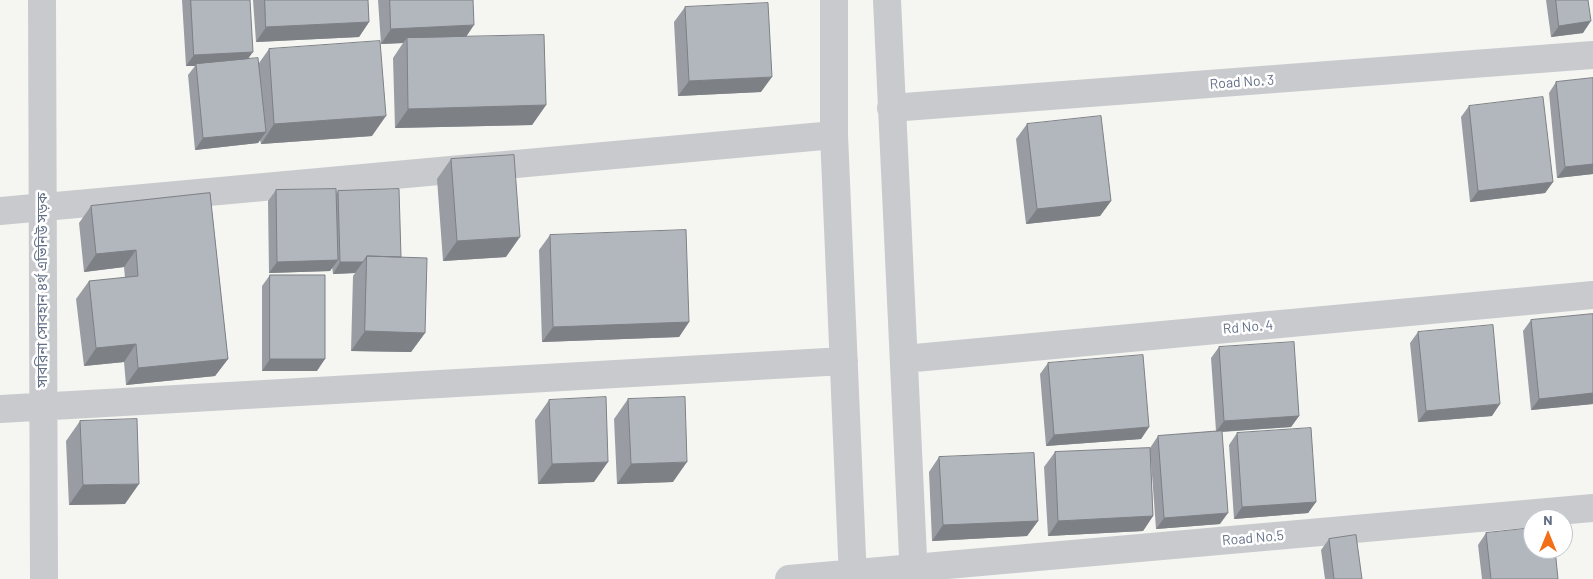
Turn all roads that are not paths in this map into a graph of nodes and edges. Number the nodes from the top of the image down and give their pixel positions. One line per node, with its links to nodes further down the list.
1 (42, 0): 7 (street, সাবরিনা সোবহান ৪র্থ এভিনিউ সড়ক)
2 (834, 0): 6 (street)
3 (888, 0): 5 (street)
4 (1593, 55): 5 (street, Road No. 3)
5 (891, 108): 10 (street)
6 (834, 135): 7 (street); 11 (street)
7 (42, 207): 8 (street); 12 (street, সাবরিনা সোবহান ৪র্থ এভিনিউ সড়ক)
8 (0, 211)
9 (1593, 294): 10 (street, Rd No. 4)
10 (904, 359): 15 (street)
11 (844, 361): 12 (street); 16 (street)
12 (43, 407): 13 (street); 17 (street, সাবরিনা সোবহান ৪র্থ এভিনিউ সড়ক)
13 (0, 409)
14 (1593, 508): 15 (street, Road No.5)
15 (913, 573): 16 (street, Road No.5)
16 (853, 576): 18 (street, Road No.5)
17 (44, 579)
18 (789, 579)

